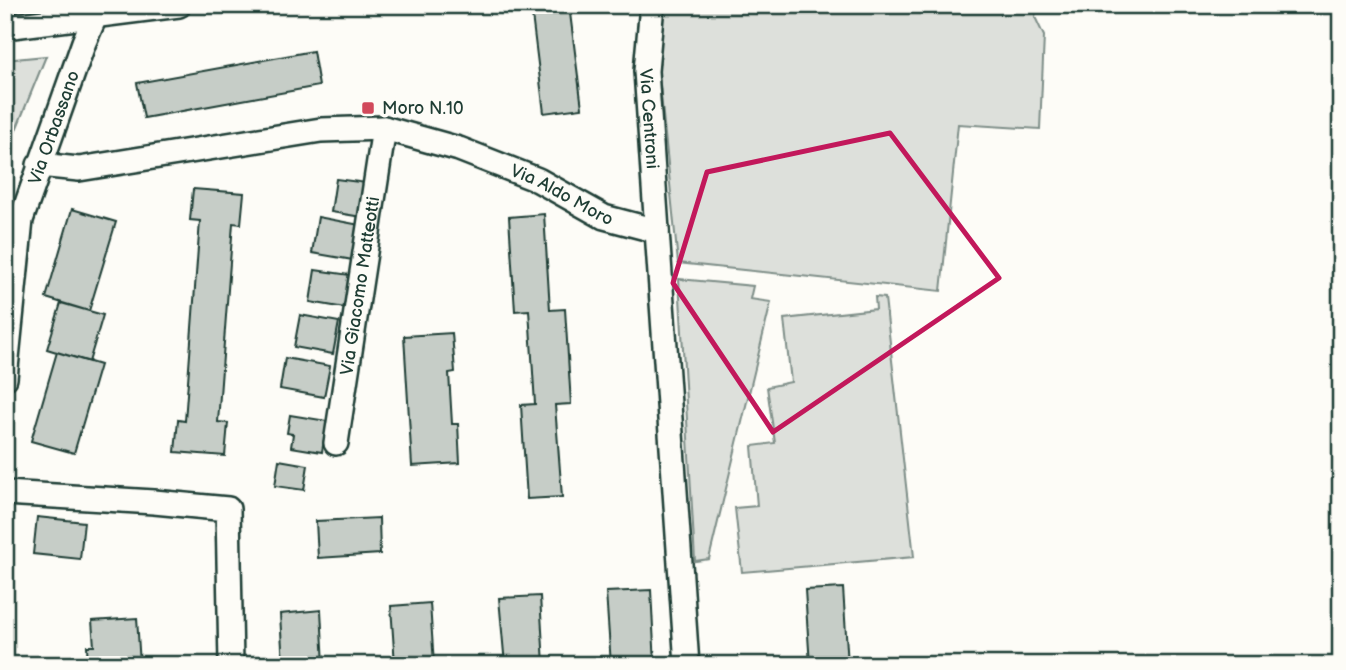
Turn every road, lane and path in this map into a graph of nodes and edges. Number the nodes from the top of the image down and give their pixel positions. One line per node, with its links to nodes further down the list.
1 (179, 5): 3 (street)
2 (652, 5): 7 (street, Via Centroni)
3 (98, 11): 4 (street); 6 (street, Via Orbassano)
4 (5, 27)
5 (384, 128): 6 (street, Via Aldo Moro); 7 (street, Via Aldo Moro); 9 (street, Via Giacomo Matteotti)
6 (39, 165): 8 (street, Via Orbassano)
7 (657, 231): 12 (street)
8 (5, 378)
9 (336, 443)
10 (5, 493): 11 (street)
11 (231, 665)
12 (687, 665)

